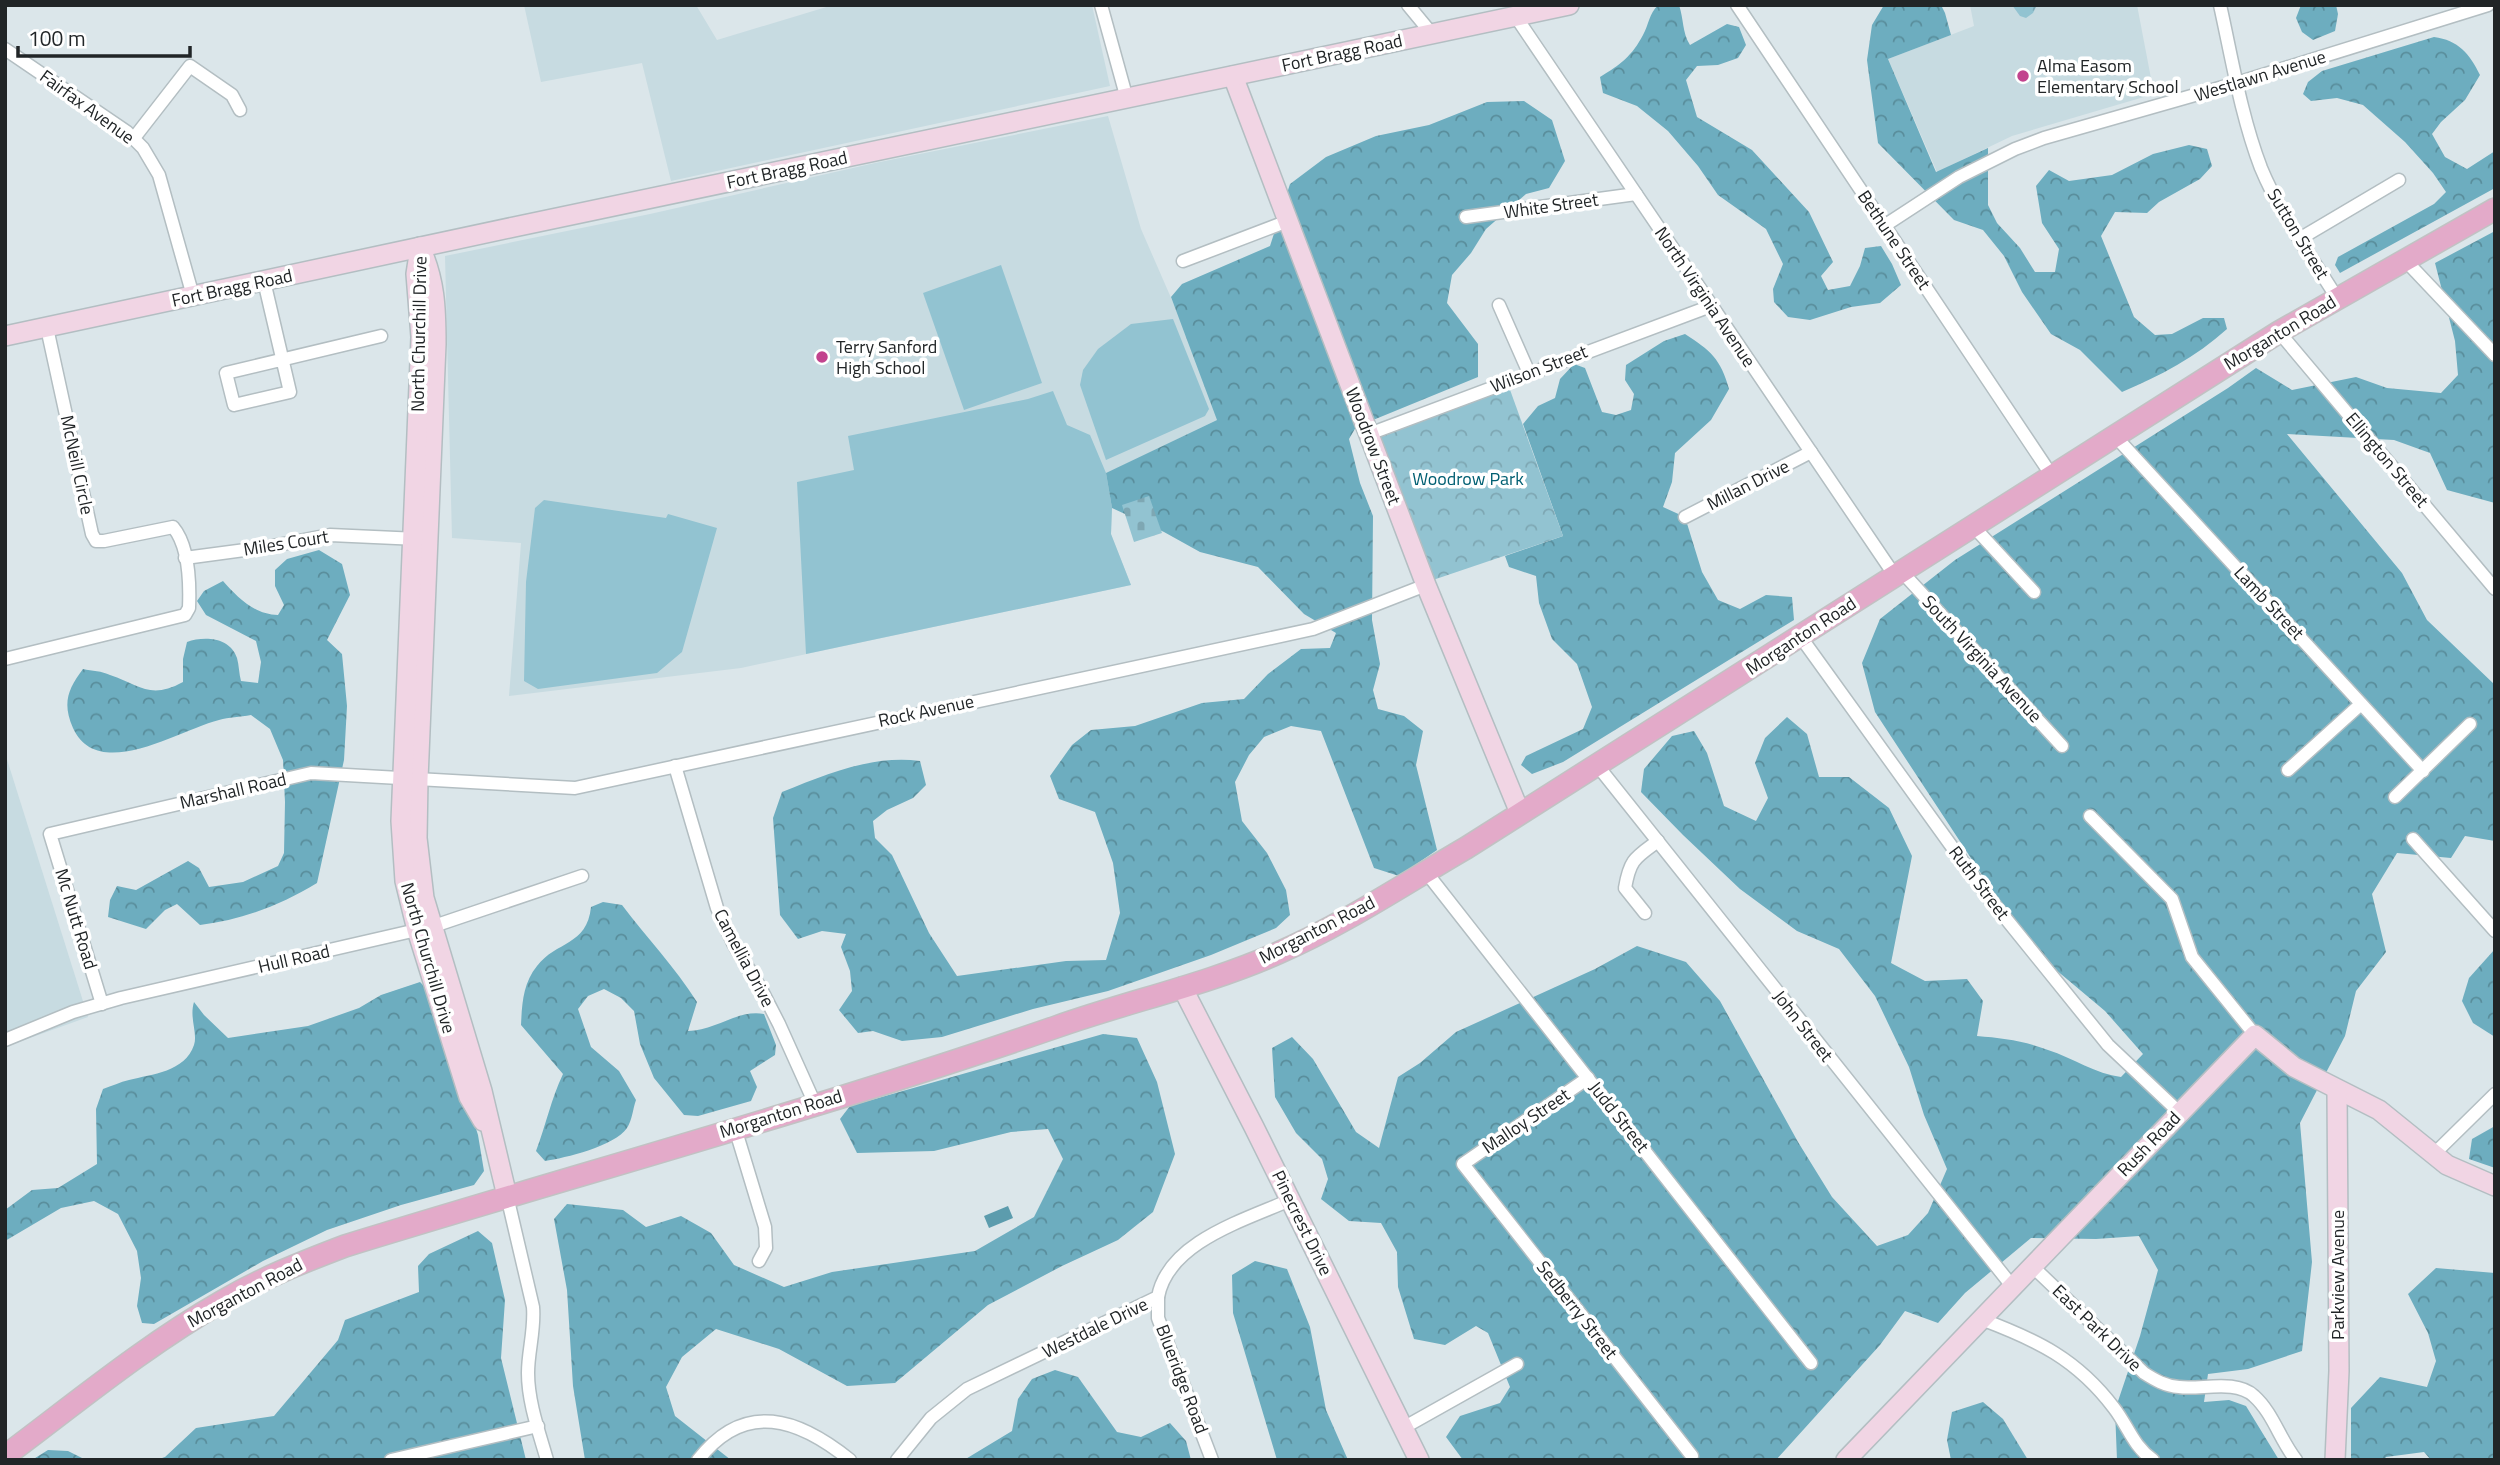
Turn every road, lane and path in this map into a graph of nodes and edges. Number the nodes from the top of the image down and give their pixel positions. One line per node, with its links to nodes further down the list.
1 (1101, 5): 12 (street)
2 (1408, 5): 8 (street)
3 (1569, 5): 7 (street, Fort Bragg Road)
4 (1737, 5): 20 (street, Bethune Street)
5 (2220, 5): 11 (street, Sutton Street)
6 (2488, 5): 11 (street, Westlawn Avenue)
7 (1516, 17): 8 (street, Fort Bragg Road); 16 (street, North Virginia Avenue)
8 (1432, 34): 10 (street, Fort Bragg Road)
9 (5, 49): 14 (street, Fairfax Avenue)
10 (1233, 76): 12 (street, Fort Bragg Road); 19 (street, Woodrow Street)
11 (2237, 83): 20 (street, Westlawn Avenue); 21 (street, Sutton Street)
12 (1127, 99): 22 (street, Fort Bragg Road)
13 (240, 110): 14 (street)
14 (134, 138): 26 (street, Fairfax Avenue)
15 (2399, 180): 21 (street)
16 (1636, 194): 18 (street, White Street); 29 (street, North Virginia Avenue)
17 (2495, 209): 23 (main road, Morganton Road)
18 (1466, 218)
19 (1288, 221): 24 (street); 37 (street, Woodrow Street)
20 (1885, 226): 40 (street, Bethune Street)
21 (2301, 238): 27 (street, Sutton Street)
22 (420, 247): 25 (street, Fort Bragg Road); 43 (street, North Churchill Drive)
23 (2405, 260): 27 (main road, Morganton Road); 34 (street)
24 (1183, 261)
25 (264, 281): 26 (street, Fort Bragg Road); 35 (street)
26 (193, 296): 30 (street, Fort Bragg Road)
27 (2337, 298): 31 (main road, Morganton Road)
28 (1499, 305): 36 (street)
29 (1711, 306): 36 (street, Wilson Street); 39 (street, North Virginia Avenue)
30 (47, 327): 32 (street, Fort Bragg Road); 44 (street, McNeill Circle)
31 (2279, 332): 38 (main road, Morganton Road); 47 (street, Ellington Street)
32 (5, 336)
33 (381, 336): 35 (street)
34 (2495, 355)
35 (282, 360): 35 (street)
36 (1529, 373): 37 (street, Wilson Street)
37 (1369, 434): 46 (street, Woodrow Street)
38 (2115, 436): 40 (main road, Morganton Road); 51 (street, Lamb Street)
39 (1811, 452): 41 (street, Millan Drive); 45 (street, North Virginia Avenue)
40 (2052, 475): 42 (main road, Morganton Road)
41 (1685, 517)
42 (1973, 526): 45 (main road, Morganton Road); 48 (street)
43 (421, 540): 44 (street, Miles Court); 58 (street, North Churchill Drive)
44 (185, 558): 50 (street, McNeill Circle)
45 (1899, 574): 49 (main road, Morganton Road); 53 (street, South Virginia Avenue)
46 (1426, 585): 55 (street, Rock Avenue); 60 (street, Woodrow Street)
47 (2495, 589)
48 (2034, 592)
49 (1800, 636): 54 (main road, Morganton Road); 78 (street, Ruth Street)
50 (5, 659)
51 (2361, 704): 56 (street); 57 (street, Lamb Street)
52 (2470, 724): 57 (street)
53 (2062, 746)
54 (1597, 765): 60 (main road, Morganton Road); 64 (street, John Street)
55 (675, 766): 58 (street, Rock Avenue); 77 (street, Camellia Drive)
56 (2288, 770)
57 (2423, 771): 59 (street)
58 (411, 779): 62 (street, Marshall Road); 68 (street, North Churchill Drive)
59 (2396, 797)
60 (1520, 813): 65 (main road, Morganton Road)
61 (2090, 816): 72 (street)
62 (50, 834): 71 (street, Mc Nutt Road)
63 (2413, 839): 69 (street)
64 (1658, 841): 67 (street); 87 (street, John Street)
65 (1426, 872): 70 (main road, Morganton Road); 74 (street, Judd Street)
66 (582, 876): 68 (street, Hull Road)
67 (1645, 913)
68 (425, 928): 71 (street, Hull Road); 83 (street, North Churchill Drive)
69 (2495, 931)
70 (1182, 987): 77 (main road, Morganton Road); 84 (street, Pinecrest Drive)
71 (102, 1004): 73 (street, Hull Road)
72 (2255, 1035): 75 (street); 78 (street, Rush Road)
73 (5, 1040)
74 (1588, 1078): 81 (street, Malloy Street); 90 (street, Judd Street)
75 (2337, 1090): 80 (street); 106 (street, Parkview Avenue)
76 (2495, 1094): 80 (street)
77 (815, 1104): 79 (main road, Morganton Road)
78 (2180, 1113): 86 (street, Rush Road)
79 (735, 1128): 83 (main road, Morganton Road); 85 (street)
80 (2434, 1154): 82 (street)
81 (1463, 1164): 95 (street, Sedberry Street)
82 (2495, 1186)
83 (507, 1196): 92 (street); 94 (main road, Morganton Road)
84 (1290, 1200): 88 (street, Westdale Drive); 93 (street, Pinecrest Drive)
85 (759, 1261)
86 (2031, 1265): 87 (street, Rush Road); 105 (street, East Park Drive)
87 (2012, 1286): 89 (street, Rush Road)
88 (1158, 1297): 100 (street, Westdale Drive); 101 (street, Blueridge Road)
89 (1981, 1319): 103 (street, Rush Road); 104 (street)
90 (1811, 1363)
91 (1517, 1364): 93 (street)
92 (538, 1426): 96 (street); 97 (street)
93 (1403, 1428): 102 (street, Pinecrest Drive)
94 (5, 1456)
95 (1692, 1456)
96 (391, 1460)
97 (547, 1460)
98 (698, 1460): 99 (street)
99 (850, 1460)
100 (897, 1460)
101 (1212, 1460)
102 (1419, 1460)
103 (1846, 1460)
104 (2153, 1460)
105 (2297, 1460)
106 (2335, 1460)

